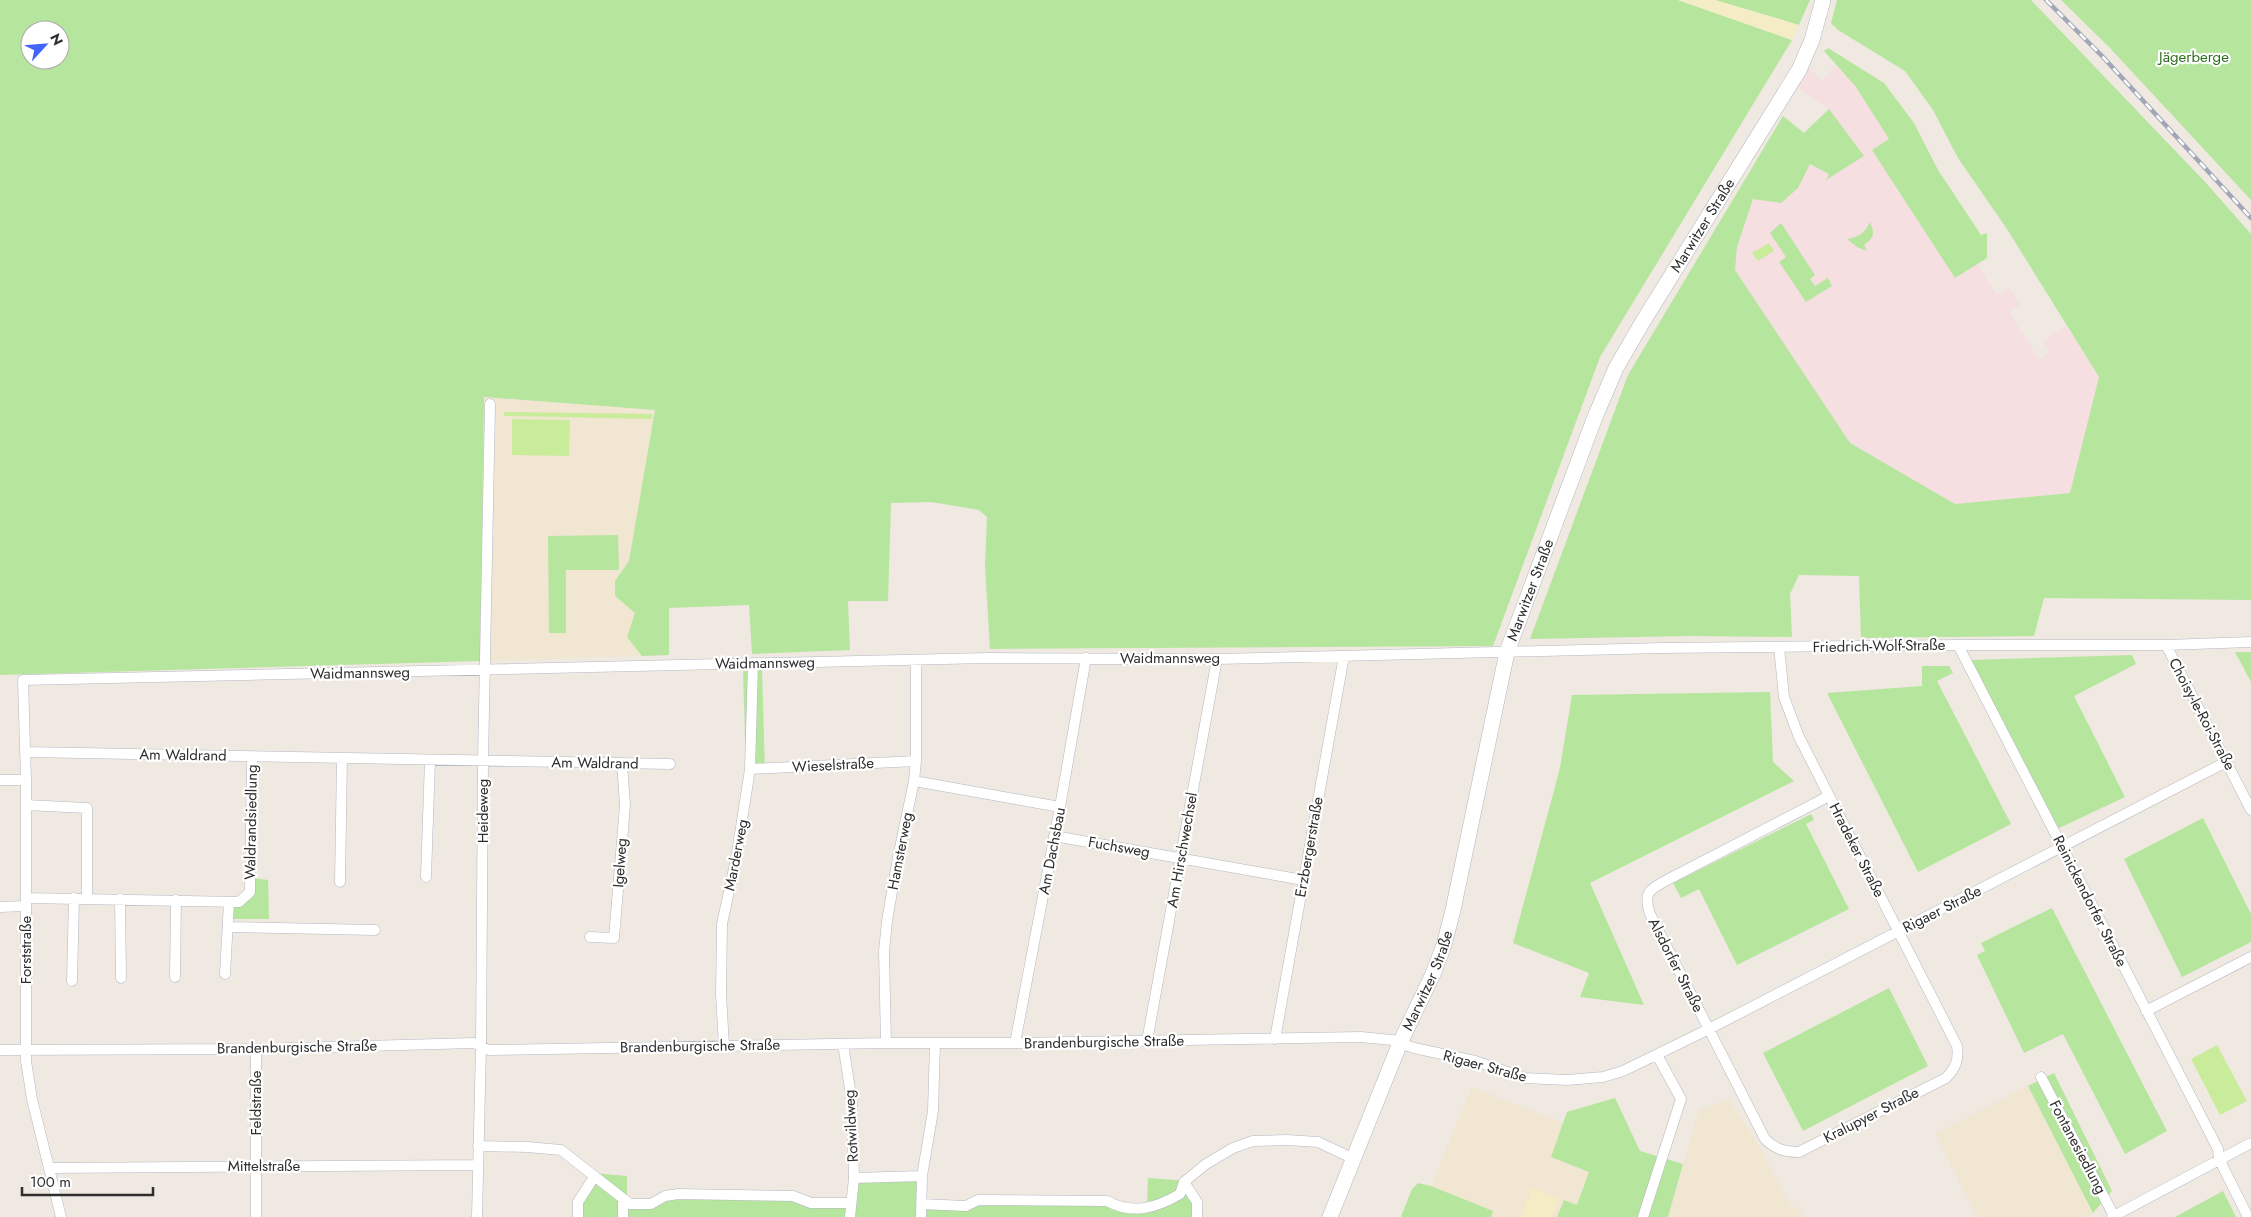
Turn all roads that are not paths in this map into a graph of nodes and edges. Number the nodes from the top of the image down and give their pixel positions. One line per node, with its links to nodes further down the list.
1 (1823, 0): 7 (main road, Marwitzer Straße)
2 (490, 404): 13 (street, Heideweg)
3 (2251, 642): 5 (street, Friedrich-Wolf-Straße)
4 (1958, 645): 5 (street, Friedrich-Wolf-Straße); 6 (street, Friedrich-Wolf-Straße); 33 (street, Reinickendorfer Straße)
5 (2166, 645): 21 (street, Choisy-le-Roi-Straße)
6 (1779, 647): 7 (street, Friedrich-Wolf-Straße); 28 (street, Hradeker Straße)
7 (1507, 652): 8 (street, Waidmannsweg); 59 (main road, Marwitzer Straße)
8 (1344, 656): 10 (street, Waidmannsweg); 36 (street, Erzbergerstraße)
9 (1086, 658): 10 (street, Waidmannsweg); 11 (street, Waidmannsweg); 30 (street, Am Dachsbau)
10 (1217, 658): 34 (street, Am Hirschwechsel)
11 (916, 660): 12 (street, Waidmannsweg); 20 (street, Hamsterweg)
12 (754, 663): 13 (street, Waidmannsweg); 24 (street, Marderweg)
13 (486, 670): 14 (street, Waidmannsweg); 19 (street, Heideweg)
14 (23, 680): 15 (street, Forststraße)
15 (25, 752): 16 (street, Am Waldrand); 26 (street, Forststraße)
16 (252, 757): 17 (street, Am Waldrand); 43 (street, Waldrandsiedlung)
17 (342, 758): 18 (street, Am Waldrand); 37 (street)
18 (430, 760): 19 (street, Am Waldrand); 35 (street)
19 (483, 761): 22 (street, Am Waldrand); 63 (street, Heideweg)
20 (916, 761): 24 (street, Wieselstraße); 27 (street, Hamsterweg)
21 (2226, 762): 31 (street, Choisy-le-Roi-Straße); 33 (street, Rigaer Straße)
22 (622, 763): 23 (street, Am Waldrand); 48 (street, Igelweg)
23 (670, 764)
24 (750, 769): 64 (street, Marderweg)
25 (0, 780): 26 (street)
26 (26, 780): 29 (street, Forststraße)
27 (914, 781): 30 (street); 58 (street, Hamsterweg)
28 (1829, 796): 47 (street, Hradeker Straße); 55 (street, Alsdorfer Straße)
29 (26, 805): 39 (street); 42 (street, Forststraße)
30 (1060, 807): 32 (street, Am Dachsbau)
31 (2251, 810)
32 (1054, 836): 34 (street, Fuchsweg); 62 (street, Am Dachsbau)
33 (2063, 848): 47 (street, Rigaer Straße); 54 (street, Reinickendorfer Straße)
34 (1181, 858): 36 (street, Fuchsweg); 57 (street, Am Hirschwechsel)
35 (426, 877)
36 (1303, 880): 56 (street, Erzbergerstraße)
37 (340, 882)
38 (74, 898): 39 (street, Waldrandsiedlung); 42 (street, Waldrandsiedlung); 53 (street)
39 (87, 898): 40 (street, Waldrandsiedlung)
40 (120, 899): 41 (street, Waldrandsiedlung); 51 (street)
41 (176, 900): 43 (street, Waldrandsiedlung); 52 (street)
42 (26, 902): 44 (street, Waldrandsiedlung); 66 (street, Forststraße)
43 (228, 902): 45 (street)
44 (0, 906)
45 (228, 926): 46 (street); 50 (street)
46 (375, 930)
47 (1899, 931): 55 (street, Rigaer Straße); 65 (street, Hradeker Straße)
48 (590, 937)
49 (2251, 957): 54 (street)
50 (226, 974)
51 (121, 978)
52 (175, 978)
53 (72, 981)
54 (2146, 1010): 75 (street, Reinickendorfer Straße)
55 (1709, 1029): 69 (street, Rigaer Straße); 71 (street, Alsdorfer Straße)
56 (1275, 1039): 57 (street, Brandenburgische Straße); 59 (street, Brandenburgische Straße)
57 (1147, 1041): 62 (street, Brandenburgische Straße)
58 (886, 1043): 60 (street, Brandenburgische Straße); 61 (street, Brandenburgische Straße)
59 (1400, 1043): 69 (street, Rigaer Straße); 74 (main road, Marwitzer Straße)
60 (843, 1044): 64 (street, Brandenburgische Straße); 81 (street, Rotwildweg)
61 (935, 1044): 62 (street, Brandenburgische Straße); 79 (street)
62 (1015, 1044)
63 (481, 1046): 64 (street, Brandenburgische Straße); 67 (street, Brandenburgische Straße); 73 (street, Heideweg)
64 (724, 1046)
65 (1957, 1046): 71 (street, Kralupyer Straße)
66 (25, 1049): 67 (street, Brandenburgische Straße); 68 (street, Brandenburgische Straße); 78 (street, Forststraße)
67 (256, 1049): 77 (street, Feldstraße)
68 (0, 1050)
69 (1657, 1055): 99 (street)
70 (2041, 1078): 88 (street, Fontanesiedlung)
71 (1765, 1139)
72 (2251, 1143): 75 (street, Fontanesiedlung)
73 (478, 1146): 76 (street, Heideweg); 80 (street)
74 (1354, 1159): 82 (street); 98 (main road, Marwitzer Straße)
75 (2219, 1159): 88 (street, Fontanesiedlung); 100 (street)
76 (477, 1164): 77 (street, Mittelstraße); 91 (street, Heideweg)
77 (256, 1166): 78 (street, Mittelstraße); 90 (street, Feldstraße)
78 (50, 1168): 89 (street, Forststraße)
79 (922, 1176): 81 (street); 85 (street)
80 (594, 1177): 83 (street); 92 (street)
81 (854, 1178): 84 (street, Rotwildweg)
82 (1184, 1182): 87 (street); 97 (street)
83 (623, 1200): 84 (street); 93 (street)
84 (850, 1204): 94 (street, Rotwildweg)
85 (921, 1204): 86 (street); 95 (street)
86 (966, 1206): 87 (street); 96 (street)
87 (1148, 1213)
88 (2113, 1216)
89 (61, 1217)
90 (256, 1217)
91 (477, 1217)
92 (578, 1217)
93 (623, 1217)
94 (850, 1217)
95 (920, 1217)
96 (966, 1217)
97 (1197, 1217)
98 (1330, 1217)
99 (1643, 1217)
100 (2248, 1217)

